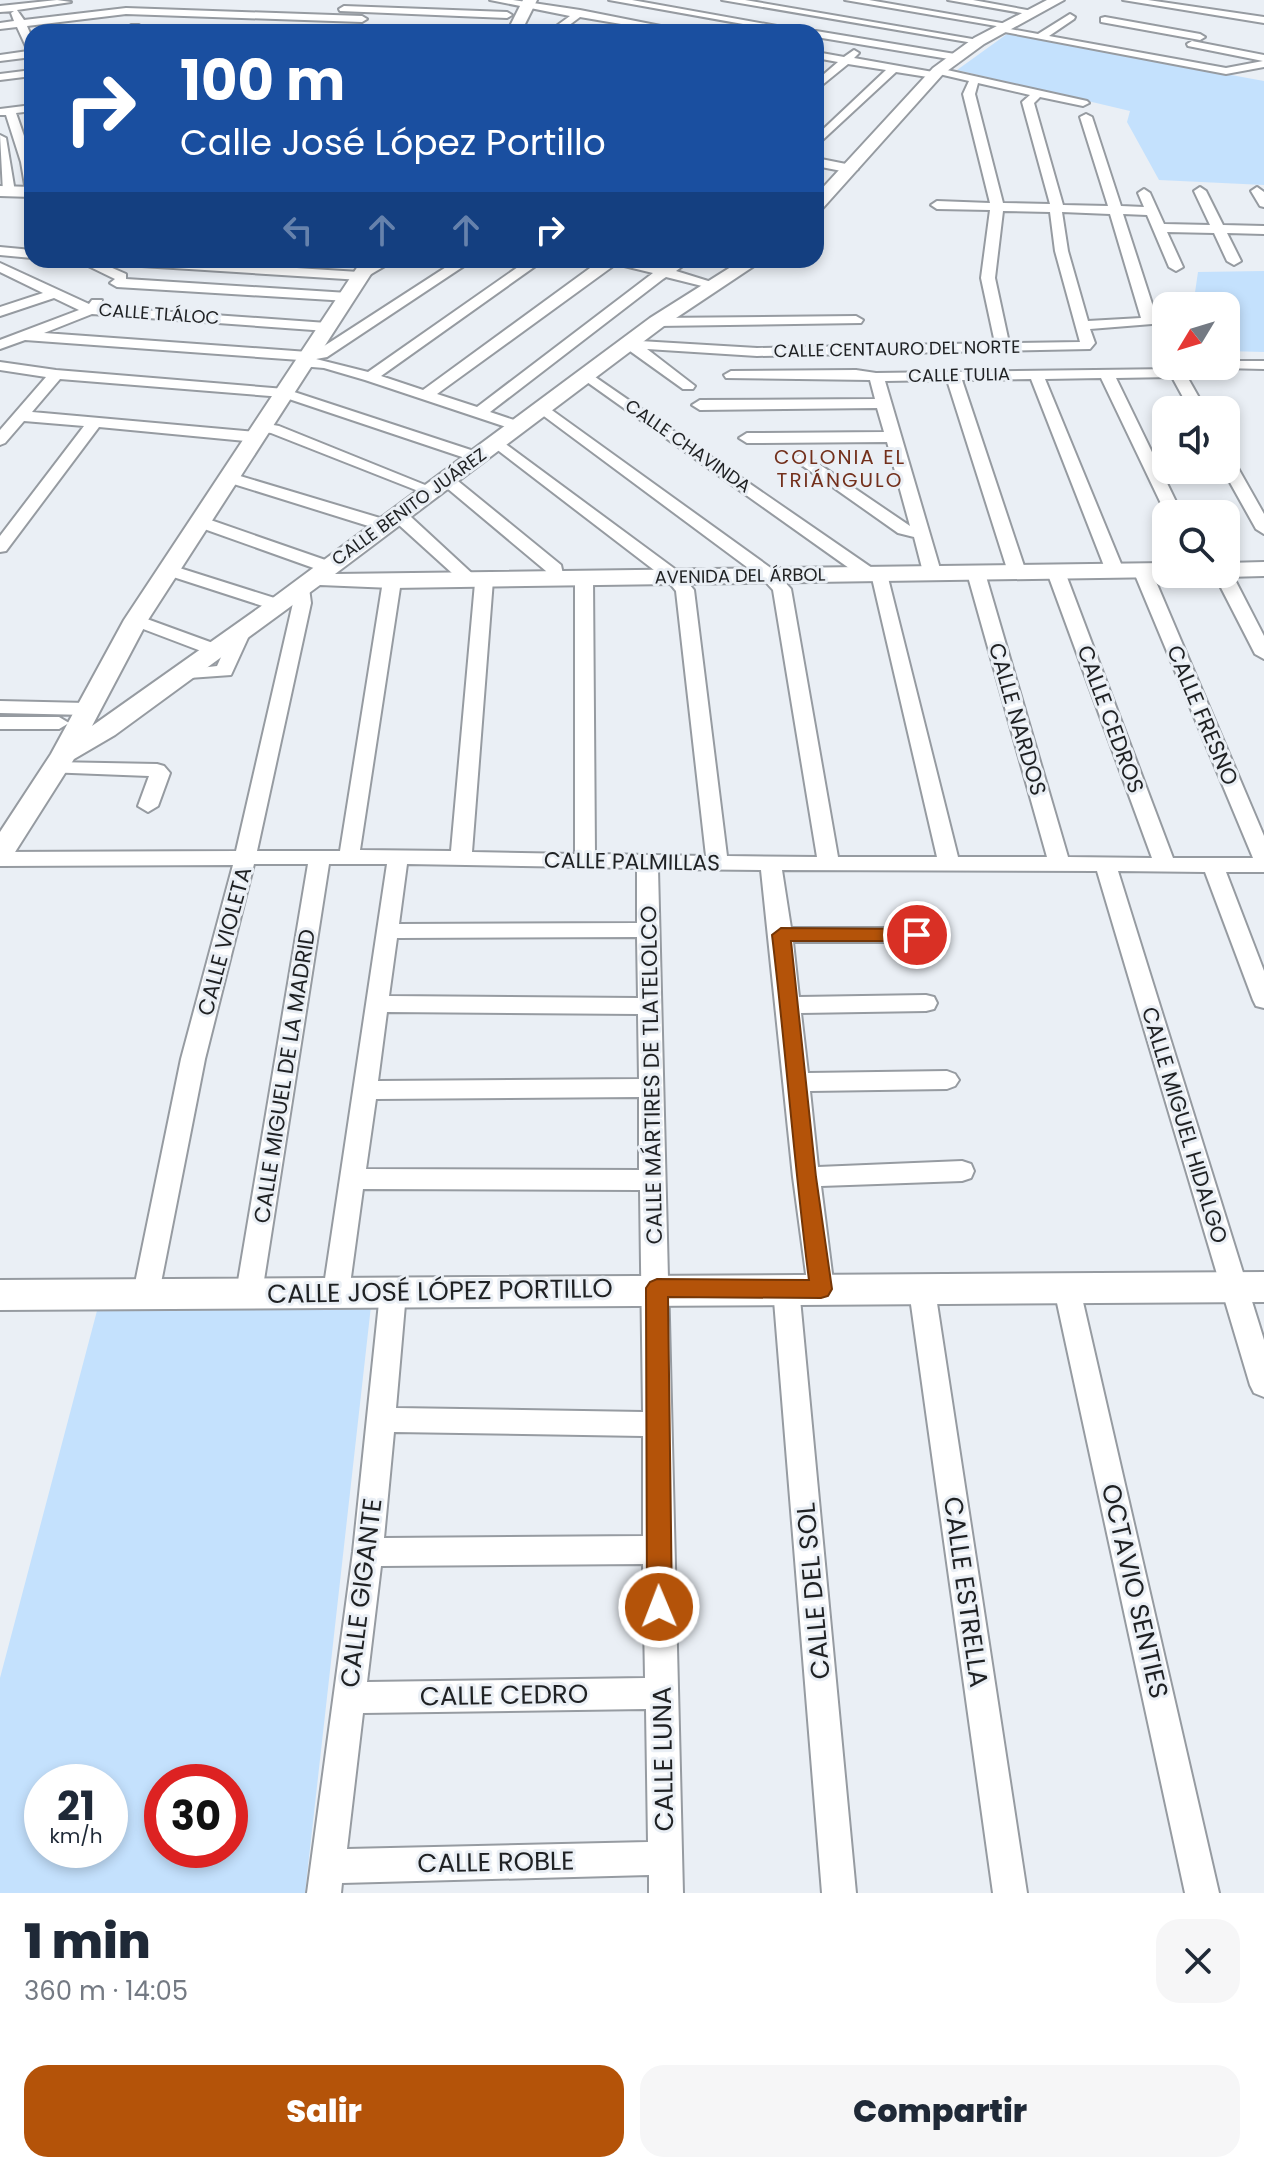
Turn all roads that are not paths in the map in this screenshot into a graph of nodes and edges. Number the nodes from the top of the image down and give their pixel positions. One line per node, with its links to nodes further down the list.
1 (81, 0): 14 (street)
2 (376, 0): 28 (street)
3 (495, 0): 24 (street)
4 (579, 0): 21 (street)
5 (614, 0): 25 (street)
6 (727, 0): 16 (street)
7 (850, 0): 45 (street)
8 (953, 0): 20 (street)
9 (1057, 0): 20 (street)
10 (1130, 0): 17 (street); 30 (street)
11 (1230, 0): 47 (street)
12 (171, 1): 22 (street); 26 (street)
13 (6, 2): 14 (street); 19 (street); 41 (street)
14 (64, 2): 31 (street)
15 (529, 2): 21 (street); 24 (street); 24 (street)
16 (751, 2): 25 (street); 44 (street)
17 (1162, 3): 18 (street); 43 (street)
18 (1196, 6): 47 (street); 48 (street)
19 (0, 9)
20 (1033, 12): 45 (street)
21 (576, 13): 29 (street); 35 (street)
22 (264, 15): 26 (street); 28 (street); 28 (street)
23 (1070, 17): 53 (street)
24 (508, 18): 28 (street); 34 (street)
25 (726, 18): 38 (street); 39 (street)
26 (130, 19): 31 (street)
27 (1260, 19): 47 (street)
28 (362, 20): 32 (street)
29 (615, 20): 36 (street); 37 (street)
30 (1105, 20): 43 (street); 46 (street)
31 (73, 22): 33 (street)
32 (376, 23)
33 (47, 24)
34 (468, 24)
35 (563, 24)
36 (609, 24)
37 (631, 24)
38 (718, 24)
39 (760, 24)
40 (0, 26): 41 (street)
41 (21, 26): 42 (street); 49 (street)
42 (24, 26)
43 (1137, 26): 48 (street); 50 (street)
44 (887, 27): 55 (street); 57 (street)
45 (1003, 27): 53 (street); 55 (street)
46 (1094, 27)
47 (1209, 30): 48 (street); 60 (street); 66 (street)
48 (1168, 31): 54 (street)
49 (24, 33)
50 (1126, 33)
51 (824, 35): 57 (street)
52 (1083, 35): 58 (street)
53 (1041, 37): 58 (street)
54 (1158, 39)
55 (979, 41): 63 (street)
56 (1115, 41): 59 (street)
57 (866, 42): 63 (street); 65 (street)
58 (1072, 42): 59 (street)
59 (1104, 48): 66 (street)
60 (1224, 51): 67 (street); 68 (street)
61 (24, 54): 64 (street)
62 (824, 56): 65 (street)
63 (955, 57): 70 (street)
64 (0, 58)
65 (846, 60): 69 (street); 74 (street)
66 (1170, 60): 68 (street)
67 (1264, 61): 68 (street)
68 (1204, 67)
69 (894, 68): 70 (street); 79 (street)
70 (936, 73): 73 (street); 83 (street)
71 (24, 74): 72 (street)
72 (0, 77)
73 (976, 79): 75 (street); 90 (street)
74 (824, 80)
75 (1038, 93): 76 (street); 91 (street)
76 (1083, 103)
77 (1086, 117): 92 (street)
78 (0, 132): 80 (street)
79 (824, 134)
80 (21, 138): 81 (street); 81 (street)
81 (2, 155): 85 (street)
82 (824, 164): 83 (street)
83 (852, 169): 88 (street)
84 (1200, 191): 95 (street)
85 (3, 193): 87 (street)
86 (1144, 193): 93 (street)
87 (24, 194)
88 (824, 197)
89 (937, 205): 90 (street)
90 (997, 206): 91 (street); 134 (street)
91 (1055, 207): 92 (street); 129 (street)
92 (1116, 209): 93 (street); 129 (street)
93 (1151, 211): 94 (street)
94 (1160, 228): 95 (street); 101 (street)
95 (1217, 229): 96 (street); 99 (street)
96 (1264, 230)
97 (0, 251): 98 (street)
98 (24, 253)
99 (1234, 261)
100 (0, 267): 115 (street, CALLE TLÁLOC)
101 (1176, 267)
102 (97, 268): 116 (street)
103 (131, 268): 116 (street)
104 (191, 268): 119 (street)
105 (233, 268): 113 (street)
106 (366, 268): 113 (street); 122 (street, CALLE BENITO JUÁREZ)
107 (454, 268): 135 (street)
108 (526, 268): 148 (street)
109 (598, 268): 152 (street)
110 (652, 268): 114 (street)
111 (671, 268): 114 (street)
112 (741, 268): 118 (street, CALLE BENITO JUÁREZ)
113 (259, 270): 120 (street)
114 (666, 271): 118 (street); 156 (street)
115 (18, 276): 117 (street); 121 (street, CALLE TLÁLOC)
116 (119, 280): 119 (street); 123 (street)
117 (0, 282)
118 (714, 285): 128 (street, CALLE BENITO JUÁREZ)
119 (176, 286): 120 (street); 125 (street)
120 (244, 291): 122 (street); 126 (street)
121 (55, 293): 123 (street, CALLE TLÁLOC); 124 (street)
122 (348, 297): 130 (street, CALLE BENITO JUÁREZ)
123 (91, 310): 125 (street, CALLE TLÁLOC); 131 (street)
124 (0, 312)
125 (151, 314): 126 (street, CALLE TLÁLOC)
126 (221, 319): 130 (street, CALLE TLÁLOC); 137 (street)
127 (856, 320): 128 (street)
128 (657, 322): 132 (street, CALLE BENITO JUÁREZ)
129 (1082, 325): 134 (street, CALLE CENTAURO DEL NORTE)
130 (327, 327): 135 (street, CALLE BENITO JUÁREZ)
131 (25, 336): 133 (street); 136 (street)
132 (628, 343): 134 (street, CALLE CENTAURO DEL NORTE); 144 (street, CALLE BENITO JUÁREZ); 150 (street)
133 (0, 345)
134 (1003, 347)
135 (307, 359): 137 (street); 148 (street); 151 (street, CALLE BENITO JUÁREZ)
136 (113, 360): 137 (street); 137 (street); 143 (street)
137 (185, 365): 151 (street)
138 (1240, 365): 139 (street)
139 (1264, 365)
140 (0, 366): 143 (street)
141 (1152, 371): 142 (street, CALLE TULIA)
142 (1106, 373): 145 (street, CALLE TULIA); 170 (street)
143 (56, 374): 157 (street)
144 (585, 374): 155 (street, CALLE BENITO JUÁREZ); 186 (street, CALLE CHAVINDA)
145 (1036, 374): 147 (street, CALLE TULIA); 180 (street)
146 (731, 375): 149 (street, CALLE TULIA)
147 (953, 375): 149 (street, CALLE TULIA); 183 (street)
148 (370, 377): 152 (street)
149 (876, 377): 153 (street)
150 (688, 386)
151 (285, 393): 160 (street, CALLE BENITO JUÁREZ); 165 (street)
152 (426, 395): 156 (street)
153 (884, 403): 154 (street); 161 (street)
154 (700, 405)
155 (542, 408): 159 (street, CALLE BENITO JUÁREZ); 187 (street)
156 (480, 412): 159 (street)
157 (22, 416): 158 (street); 163 (street)
158 (95, 422): 160 (street); 175 (street)
159 (518, 426): 164 (street, CALLE BENITO JUÁREZ)
160 (259, 432): 167 (street, CALLE BENITO JUÁREZ); 169 (street)
161 (895, 437): 162 (street); 174 (street)
162 (747, 438)
163 (0, 440)
164 (496, 442): 165 (street, CALLE BENITO JUÁREZ); 188 (street)
165 (477, 457): 169 (street, CALLE BENITO JUÁREZ)
166 (801, 459): 174 (street)
167 (230, 478): 171 (street, CALLE BENITO JUÁREZ); 172 (street)
168 (1239, 484): 173 (street)
169 (440, 485): 172 (street, CALLE BENITO JUÁREZ); 191 (street)
170 (1167, 500)
171 (199, 521): 177 (street, CALLE BENITO JUÁREZ); 189 (street)
172 (390, 521): 189 (street, CALLE BENITO JUÁREZ); 192 (street)
173 (1264, 529)
174 (921, 534): 182 (street)
175 (0, 547)
176 (1264, 569): 181 (street)
177 (170, 570): 195 (street); 196 (street, CALLE BENITO JUÁREZ)
178 (1142, 570): 179 (street, AVENIDA DEL ÁRBOL); 180 (street, AVENIDA DEL ÁRBOL); 212 (street, CALLE FRESNO)
179 (1152, 570)
180 (1115, 571): 184 (street, AVENIDA DEL ÁRBOL)
181 (1240, 571)
182 (932, 572): 185 (street, AVENIDA DEL ÁRBOL); 186 (street, AVENIDA DEL ÁRBOL)
183 (1017, 572): 184 (street, AVENIDA DEL ÁRBOL); 185 (street, AVENIDA DEL ÁRBOL)
184 (1056, 572): 219 (street, CALLE CEDROS)
185 (976, 573): 217 (street, CALLE NARDOS)
186 (875, 574): 187 (street, AVENIDA DEL ÁRBOL); 216 (street)
187 (769, 575): 188 (street, AVENIDA DEL ÁRBOL); 215 (street)
188 (673, 576): 190 (street, AVENIDA DEL ÁRBOL); 213 (street)
189 (314, 577): 193 (street, AVENIDA DEL ÁRBOL); 195 (street, CALLE BENITO JUÁREZ); 207 (street, CALLE VIOLETA)
190 (584, 578): 191 (street, AVENIDA DEL ÁRBOL); 210 (street)
191 (555, 579): 192 (street, AVENIDA DEL ÁRBOL)
192 (476, 580): 193 (street, AVENIDA DEL ÁRBOL); 209 (street)
193 (392, 581): 205 (street)
194 (1232, 588): 197 (street)
195 (278, 605): 198 (street, CALLE BENITO JUÁREZ)
196 (136, 620): 198 (street); 200 (street, CALLE BENITO JUÁREZ)
197 (1264, 654)
198 (220, 660): 202 (street, CALLE BENITO JUÁREZ)
199 (0, 707): 200 (street)
200 (83, 716): 201 (street); 202 (street, CALLE BENITO JUÁREZ)
201 (0, 723)
202 (59, 761): 203 (street); 204 (street, CALLE BENITO JUÁREZ)
203 (148, 806)
204 (0, 856): 207 (street, CALLE PALMILLAS)
205 (349, 857): 206 (street, CALLE PALMILLAS); 208 (street, CALLE PALMILLAS)
206 (398, 857): 209 (street, CALLE PALMILLAS); 222 (street)
207 (245, 858): 208 (street, CALLE PALMILLAS); 244 (street, CALLE VIOLETA)
208 (319, 859): 245 (street, CALLE MIGUEL DE LA MADRID)
209 (461, 859): 210 (street, CALLE PALMILLAS)
210 (585, 860): 211 (street, CALLE PALMILLAS)
211 (647, 862): 213 (street, CALLE PALMILLAS); 221 (street, CALLE MÁRTIRES DE TLATELOLCO)
212 (1264, 862): 220 (street, CALLE PALMILLAS)
213 (717, 863): 214 (street, CALLE PALMILLAS)
214 (771, 863): 215 (street, CALLE PALMILLAS); 223 (street, CALLE DEL SOL)
215 (829, 863): 216 (street, CALLE PALMILLAS)
216 (949, 865): 217 (street, CALLE PALMILLAS)
217 (1060, 865): 218 (street, CALLE PALMILLAS)
218 (1106, 865): 219 (street, CALLE PALMILLAS); 238 (street, CALLE MIGUEL HIDALGO)
219 (1166, 866): 220 (street, CALLE PALMILLAS)
220 (1213, 866): 225 (street)
221 (647, 930): 222 (street); 229 (street, CALLE MÁRTIRES DE TLATELOLCO)
222 (390, 931): 227 (street)
223 (781, 935): 224 (street); 228 (street, CALLE DEL SOL)
224 (917, 935)
225 (1264, 1000)
226 (926, 1003): 228 (street)
227 (380, 1004): 229 (street); 233 (street)
228 (791, 1005): 231 (street, CALLE DEL SOL)
229 (651, 1006): 232 (street, CALLE MÁRTIRES DE TLATELOLCO)
230 (947, 1080): 231 (street)
231 (798, 1082): 235 (street, CALLE DEL SOL)
232 (652, 1088): 233 (street); 237 (street, CALLE MÁRTIRES DE TLATELOLCO)
233 (365, 1090): 236 (street)
234 (962, 1171): 235 (street)
235 (805, 1177): 240 (street, CALLE DEL SOL)
236 (354, 1179): 237 (street); 243 (street)
237 (652, 1180): 239 (street, CALLE MÁRTIRES DE TLATELOLCO)
238 (1249, 1287): 241 (street, CALLE JOSÉ LÓPEZ PORTILLO); 248 (street, CALLE MIGUEL HIDALGO)
239 (657, 1288): 240 (street, CALLE JOSÉ LÓPEZ PORTILLO); 246 (street, CALLE JOSÉ LÓPEZ PORTILLO); 250 (street, CALLE LUNA)
240 (803, 1289): 242 (street, CALLE JOSÉ LÓPEZ PORTILLO); 258 (street, CALLE DEL SOL)
241 (1067, 1289): 242 (street, CALLE JOSÉ LÓPEZ PORTILLO); 260 (street, OCTAVIO SENTIES)
242 (922, 1290): 259 (street, CALLE ESTRELLA)
243 (336, 1292): 245 (street, CALLE JOSÉ LÓPEZ PORTILLO); 246 (street, CALLE JOSÉ LÓPEZ PORTILLO)
244 (146, 1293): 245 (street, CALLE JOSÉ LÓPEZ PORTILLO); 247 (street, CALLE JOSÉ LÓPEZ PORTILLO)
245 (249, 1293)
246 (393, 1293): 249 (street, CALLE GIGANTE)
247 (0, 1295)
248 (1264, 1385)
249 (382, 1420): 250 (street); 252 (street, CALLE GIGANTE)
250 (657, 1424): 251 (street, CALLE LUNA)
251 (658, 1550): 252 (street); 253 (street, CALLE LUNA)
252 (368, 1552): 254 (street, CALLE GIGANTE)
253 (662, 1693): 254 (street, CALLE CEDRO); 255 (street, CALLE LUNA)
254 (347, 1698): 256 (street, CALLE GIGANTE)
255 (665, 1858): 256 (street, CALLE ROBLE); 257 (street, CALLE LUNA)
256 (325, 1879)
257 (666, 1893)
258 (839, 1893)
259 (1010, 1893)
260 (1202, 1893)

